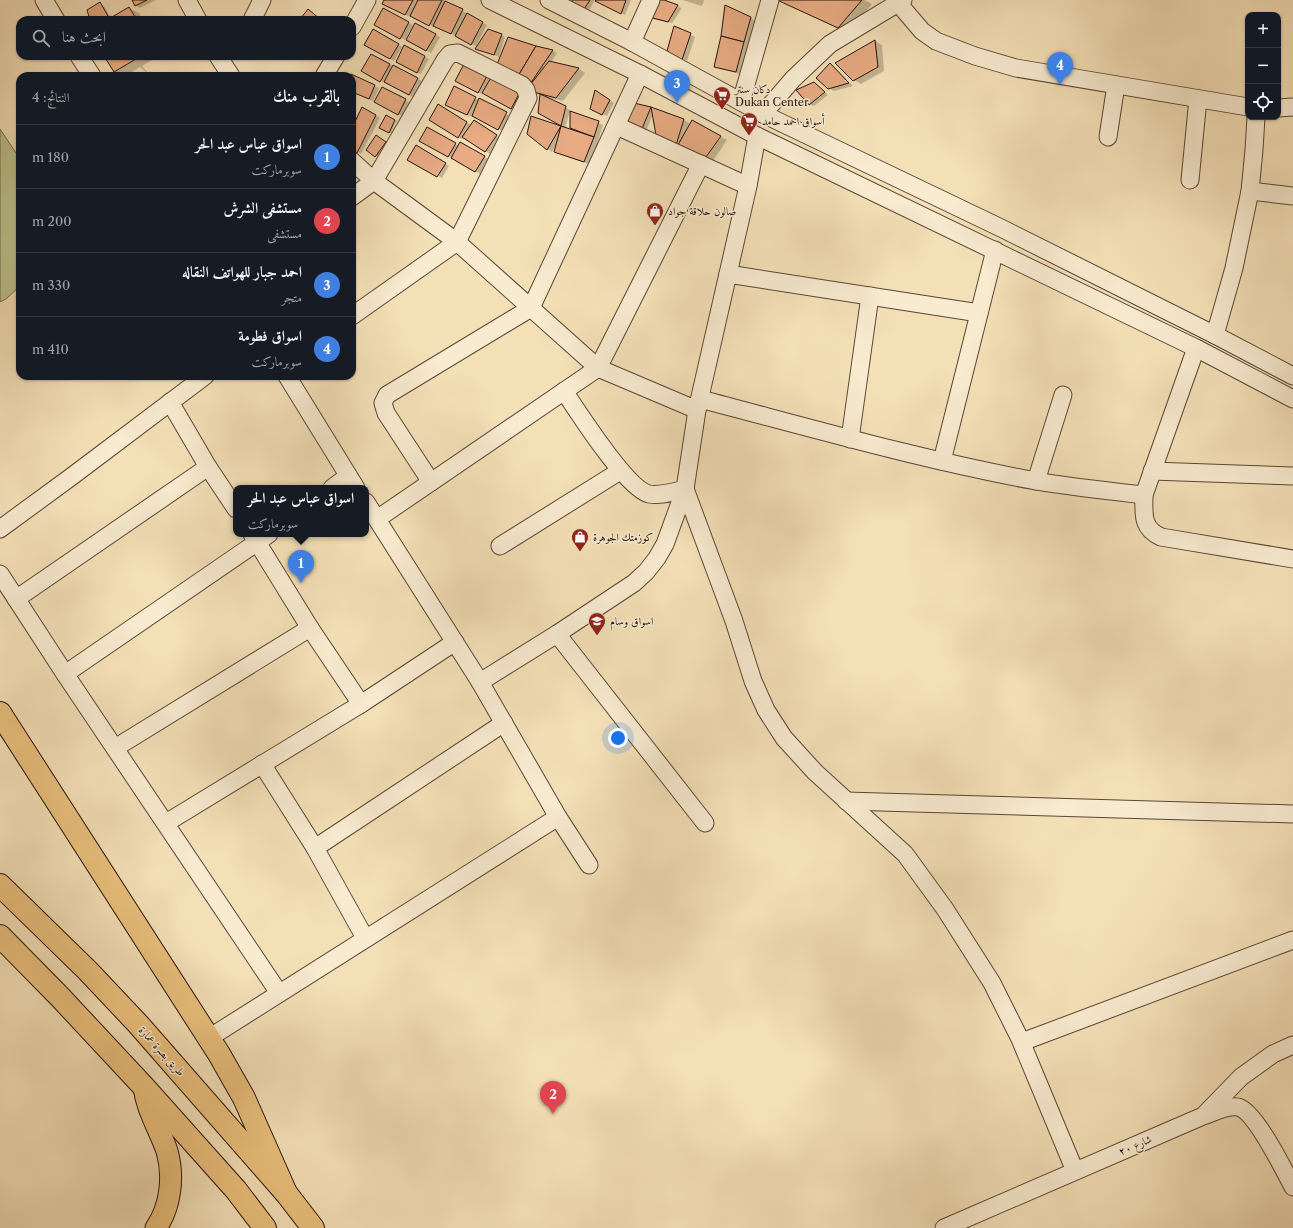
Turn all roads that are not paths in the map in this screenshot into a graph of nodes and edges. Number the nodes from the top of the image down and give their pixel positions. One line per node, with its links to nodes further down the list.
1 (44, 0): 10 (street)
2 (187, 0): 11 (street)
3 (262, 0): 12 (street)
4 (367, 0): 13 (street)
5 (490, 0): 20 (street)
6 (549, 0): 14 (street)
7 (651, 0): 14 (street)
8 (770, 0): 24 (street)
9 (901, 2): 21 (street); 28 (street)
10 (54, 16)
11 (196, 16)
12 (254, 16)
13 (356, 20)
14 (632, 42): 17 (street)
15 (82, 60): 18 (street)
16 (334, 60): 19 (street)
17 (675, 66): 22 (street); 24 (street)
18 (89, 72)
19 (326, 72)
20 (640, 74): 22 (street); 30 (street)
21 (1116, 85): 23 (street); 32 (street)
22 (665, 87): 31 (street)
23 (1198, 99): 25 (street); 35 (street)
24 (741, 102): 28 (street)
25 (1245, 107)
26 (1293, 107): 27 (street)
27 (1281, 108)
28 (762, 114): 45 (street)
29 (1256, 120): 38 (street)
30 (617, 126): 33 (street); 46 (street)
31 (757, 136): 37 (street); 42 (street)
32 (1108, 137)
33 (701, 164): 37 (street); 52 (street)
34 (356, 165): 36 (street)
35 (1190, 180)
36 (374, 181): 39 (street); 41 (street); 41 (street)
37 (748, 186): 43 (street)
38 (1250, 191): 40 (street); 50 (street)
39 (356, 194)
40 (1293, 196)
41 (457, 242): 46 (street); 47 (street)
42 (995, 250): 48 (street); 49 (street)
43 (728, 274): 44 (street); 60 (street)
44 (870, 296): 48 (street); 61 (street)
45 (1148, 302): 49 (street); 50 (street)
46 (531, 308): 52 (street); 69 (street)
47 (356, 313)
48 (979, 313): 62 (street)
49 (1140, 321): 51 (street)
50 (1215, 335): 53 (street)
51 (1196, 348): 58 (street); 65 (street)
52 (598, 368): 56 (street); 60 (street)
53 (1293, 376)
54 (200, 380): 59 (street)
55 (289, 380): 68 (street)
56 (564, 391): 64 (street); 69 (street)
57 (1063, 395): 67 (street)
58 (1293, 399)
59 (170, 402): 63 (street); 76 (street)
60 (699, 404): 61 (street); 71 (street)
61 (850, 439): 62 (street)
62 (942, 461): 67 (street)
63 (208, 467): 73 (street); 81 (street)
64 (620, 471): 71 (street); 78 (street)
65 (1152, 471): 66 (street); 72 (street)
66 (1293, 476)
67 (1036, 481): 72 (street)
68 (352, 482): 70 (street)
69 (430, 482): 75 (street)
70 (342, 485)
71 (685, 489): 83 (street); 92 (street)
72 (1144, 495): 79 (street)
73 (233, 505)
74 (369, 507): 75 (street)
75 (377, 519): 84 (street)
76 (0, 529)
77 (260, 537): 82 (street); 85 (street)
78 (500, 546)
79 (1293, 559)
80 (0, 574): 81 (street)
81 (16, 599): 85 (street)
82 (310, 628): 87 (street); 90 (street)
83 (557, 634): 86 (street); 95 (street)
84 (455, 642): 86 (street); 87 (street)
85 (65, 674): 90 (street)
86 (480, 682): 89 (street)
87 (361, 704): 91 (street)
88 (0, 713): 104 (highway)
89 (504, 723): 94 (street); 97 (street)
90 (115, 748): 96 (street)
91 (262, 764): 96 (street); 97 (street)
92 (846, 801): 93 (street); 105 (street)
93 (1293, 814)
94 (558, 817): 98 (street); 101 (street)
95 (704, 822)
96 (166, 823): 103 (street)
97 (314, 848): 101 (street)
98 (589, 866)
99 (0, 885): 111 (highway, طريق بصرة عمارة)
100 (0, 936): 107 (highway)
101 (365, 938): 103 (street)
102 (1293, 940): 105 (street)
103 (279, 993): 104 (street)
104 (209, 1038): 111 (highway)
105 (1022, 1042): 109 (street)
106 (1293, 1045): 108 (street)
107 (144, 1087): 112 (main road); 113 (highway)
108 (1203, 1116): 109 (street, شارع ٢٠); 110 (street, شارع ٢٠)
109 (1075, 1171): 115 (street, شارع ٢٠)
110 (1293, 1187)
111 (286, 1192): 114 (highway, طريق بصرة عمارة)
112 (156, 1228)
113 (265, 1228)
114 (313, 1228)
115 (944, 1228)

